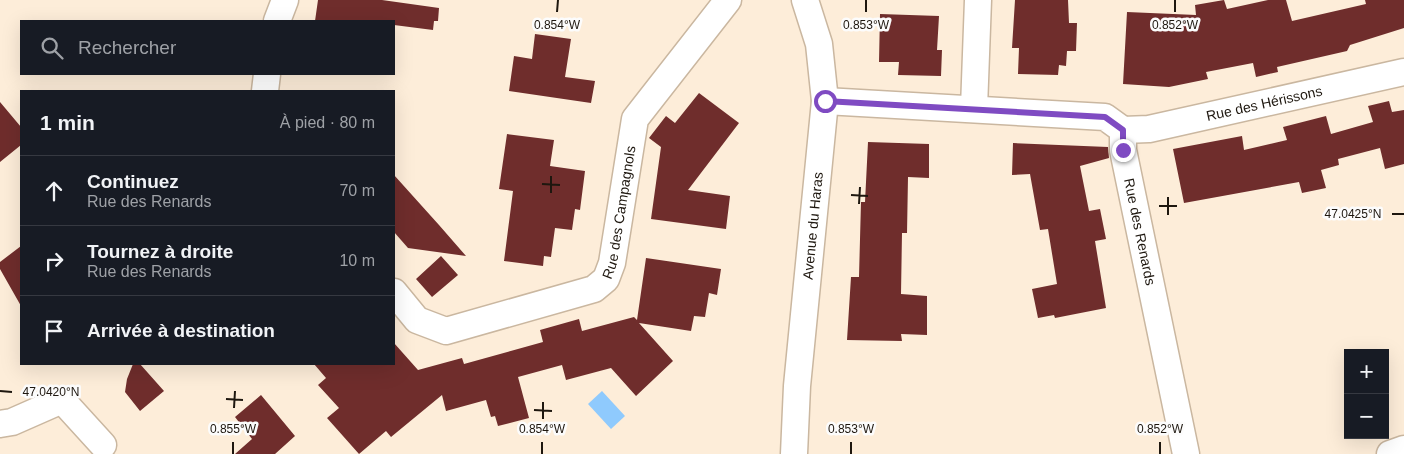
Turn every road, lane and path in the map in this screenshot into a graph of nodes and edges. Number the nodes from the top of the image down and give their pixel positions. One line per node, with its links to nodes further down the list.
1 (285, 0): 5 (street)
2 (728, 0): 12 (street, Rue des Campagnols)
3 (805, 0): 9 (street, Avenue du Haras)
4 (978, 0): 10 (street)
5 (277, 20)
6 (1404, 72): 11 (street, Rue des Hérissons)
7 (267, 75): 8 (street)
8 (265, 90)
9 (825, 101): 10 (street); 16 (street, Avenue du Haras)
10 (974, 108): 11 (street)
11 (1123, 130): 17 (street, Rue des Renards)
12 (395, 293)
13 (0, 424): 14 (street)
14 (103, 445)
15 (1404, 450): 18 (street)
16 (794, 454)
17 (1186, 454)
18 (1390, 454)

